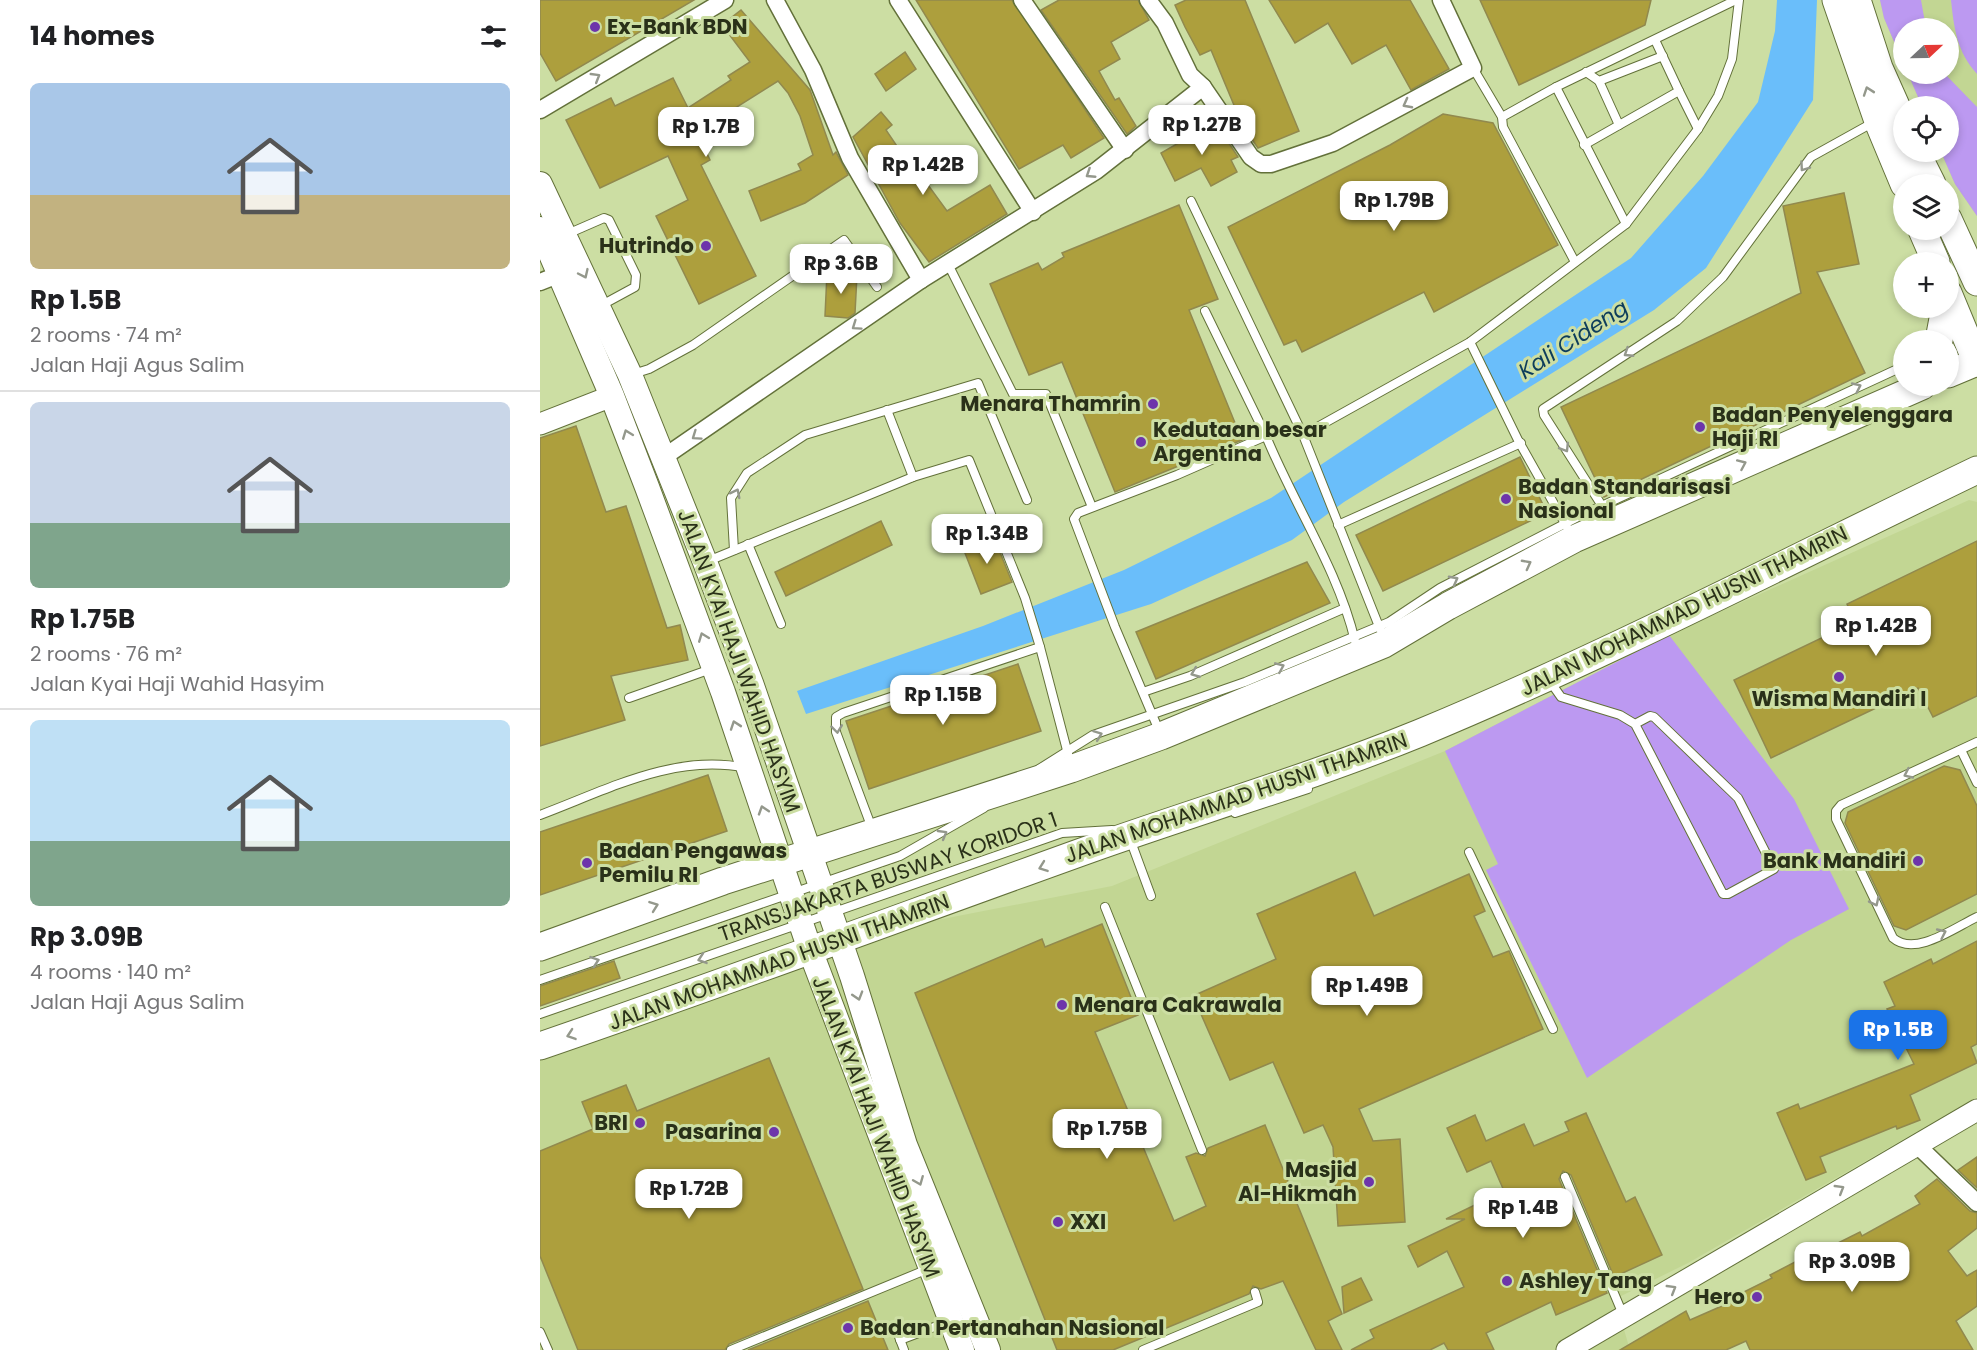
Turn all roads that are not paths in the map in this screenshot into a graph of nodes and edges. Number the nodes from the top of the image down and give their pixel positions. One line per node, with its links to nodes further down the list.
1 (725, 0): 18 (street, one-way to 1)
2 (775, 0): 37 (street)
3 (897, 0): 29 (street)
4 (1022, 0): 26 (street)
5 (1148, 0): 15 (street)
6 (1441, 0): 12 (street)
7 (1738, 0): 10 (lane); 24 (lane)
8 (1836, 0): 21 (main road, one-way to 8)
9 (1857, 0): 19 (main road)
10 (1655, 40): 11 (lane); 13 (lane)
11 (1663, 56): 14 (lane); 17 (lane)
12 (1473, 68): 15 (street, one-way to 15); 20 (lane)
13 (1586, 72): 14 (lane); 16 (lane)
14 (1599, 81): 23 (lane)
15 (1203, 87): 26 (street)
16 (1556, 87): 20 (lane); 25 (lane)
17 (1679, 91): 23 (lane); 24 (lane)
18 (540, 110)
19 (1893, 116)
20 (1502, 117): 34 (lane)
21 (1893, 117)
22 (1893, 119): 59 (lane, one-way to 59)
23 (1620, 125): 25 (lane)
24 (1698, 129): 30 (lane)
25 (1584, 145): 30 (lane)
26 (1125, 150): 29 (street, one-way to 29)
27 (540, 184): 32 (main road, JALAN KYAI HAJI WAHID HASYIM)
28 (1191, 201): 52 (lane)
29 (1033, 212): 35 (street)
30 (1626, 224): 34 (lane)
31 (540, 229): 36 (main road, JALAN KYAI HAJI WAHID HASYIM)
32 (565, 235): 40 (main road, JALAN KYAI HAJI WAHID HASYIM, one-way to 40); 40 (lane)
33 (1958, 240): 38 (main road)
34 (1575, 262): 44 (lane)
35 (948, 264): 37 (street); 58 (lane)
36 (550, 278): 48 (main road, JALAN KYAI HAJI WAHID HASYIM)
37 (921, 280): 54 (street, one-way to 54)
38 (1977, 282)
39 (877, 287): 46 (lane)
40 (599, 307): 46 (main road, JALAN KYAI HAJI WAHID HASYIM)
41 (1205, 311): 51 (lane)
42 (1950, 318): 45 (main road)
43 (1956, 318): 45 (main road)
44 (1471, 343): 52 (lane); 53 (lane)
45 (1967, 349)
46 (630, 375): 54 (main road, JALAN KYAI HAJI WAHID HASYIM)
47 (1893, 390): 59 (main road, one-way to 47)
48 (612, 396): 50 (street); 71 (main road, JALAN KYAI HAJI WAHID HASYIM, one-way to 48)
49 (887, 410): 56 (lane); 57 (lane); 63 (lane, one-way to 49)
50 (540, 424)
51 (1266, 436): 58 (lane); 66 (lane)
52 (1303, 436): 60 (lane)
53 (1520, 441): 60 (lane); 61 (lane)
54 (664, 457): 64 (main road, JALAN KYAI HAJI WAHID HASYIM)
55 (1977, 471): 72 (main road, JALAN MOHAMMAD HUSNI THAMRIN)
56 (913, 477): 62 (lane); 70 (lane)
57 (1027, 500)
58 (1092, 507): 73 (lane)
59 (1607, 514): 61 (main road)
60 (1337, 524): 68 (lane)
61 (1570, 531): 68 (main road, one-way to 61)
62 (748, 544): 63 (lane); 67 (lane)
63 (734, 550): 64 (lane)
64 (705, 562): 92 (main road, JALAN KYAI HAJI WAHID HASYIM)
65 (1772, 582): 72 (lane)
66 (1345, 608): 69 (lane); 73 (lane, one-way to 73)
67 (781, 624)
68 (1382, 635): 69 (main road)
69 (1356, 645): 76 (main road, one-way to 69)
70 (1039, 646): 80 (lane); 89 (lane, one-way to 89)
71 (714, 668): 74 (lane); 81 (main road, JALAN KYAI HAJI WAHID HASYIM, one-way to 71)
72 (1550, 681): 75 (lane); 77 (lane); 88 (main road, JALAN MOHAMMAD HUSNI THAMRIN)
73 (1143, 692): 76 (lane)
74 (629, 698)
75 (1635, 724): 75 (lane)
76 (1157, 726): 80 (main road, one-way to 76)
77 (1425, 742)
78 (1977, 742): 79 (lane)
79 (1961, 750): 82 (lane); 99 (lane, one-way to 99)
80 (1069, 759): 84 (main road)
81 (748, 764): 85 (lane); 93 (main road, JALAN KYAI HAJI WAHID HASYIM, one-way to 81)
82 (1977, 783)
83 (1315, 786): 86 (lane)
84 (1013, 788): 89 (main road); 94 (lane, TRANSJAKARTA BUSWAY KORIDOR 1, one-way to 84)
85 (540, 815)
86 (1223, 817)
87 (1202, 820): 88 (lane, TRANSJAKARTA BUSWAY KORIDOR 1)
88 (1158, 826): 90 (main road, JALAN MOHAMMAD HUSNI THAMRIN); 98 (lane, TRANSJAKARTA BUSWAY KORIDOR 1)
89 (874, 834): 92 (main road)
90 (1128, 836): 96 (lane); 101 (main road, JALAN MOHAMMAD HUSNI THAMRIN, one-way to 101)
91 (1469, 852): 106 (lane)
92 (809, 853): 93 (main road); 94 (main road, JALAN KYAI HAJI WAHID HASYIM)
93 (781, 862): 95 (main road, JALAN KYAI HAJI WAHID HASYIM); 102 (main road, one-way to 93)
94 (819, 883): 95 (lane, TRANSJAKARTA BUSWAY KORIDOR 1); 98 (main road, JALAN KYAI HAJI WAHID HASYIM)
95 (791, 892): 100 (main road, JALAN KYAI HAJI WAHID HASYIM); 104 (lane, TRANSJAKARTA BUSWAY KORIDOR 1, one-way to 95)
96 (1151, 896)
97 (1105, 907): 110 (lane)
98 (829, 915): 100 (lane, TRANSJAKARTA BUSWAY KORIDOR 1); 101 (main road, JALAN KYAI HAJI WAHID HASYIM)
99 (1977, 917)
100 (801, 925): 103 (main road, JALAN KYAI HAJI WAHID HASYIM); 105 (lane, TRANSJAKARTA BUSWAY KORIDOR 1, one-way to 105)
101 (839, 941): 103 (main road, JALAN MOHAMMAD HUSNI THAMRIN); 124 (main road, JALAN KYAI HAJI WAHID HASYIM, one-way to 124)
102 (540, 947)
103 (810, 950): 107 (main road, JALAN MOHAMMAD HUSNI THAMRIN, one-way to 107); 113 (main road, JALAN KYAI HAJI WAHID HASYIM)
104 (540, 980)
105 (540, 1014)
106 (1553, 1029)
107 (540, 1046)
108 (1977, 1110): 109 (street)
109 (1916, 1144): 112 (street); 115 (street, one-way to 109)
110 (1202, 1150)
111 (1565, 1177): 115 (lane)
112 (1977, 1203)
113 (929, 1269): 116 (main road, JALAN KYAI HAJI WAHID HASYIM); 121 (lane)
114 (1255, 1292): 125 (lane)
115 (1624, 1317): 126 (street)
116 (950, 1321): 119 (lane); 123 (main road, JALAN KYAI HAJI WAHID HASYIM)
117 (895, 1326): 119 (lane)
118 (540, 1332): 120 (lane)
119 (900, 1340): 122 (lane)
120 (548, 1350)
121 (731, 1350)
122 (904, 1350)
123 (962, 1350)
124 (988, 1350)
125 (1143, 1350)
126 (1568, 1350)

